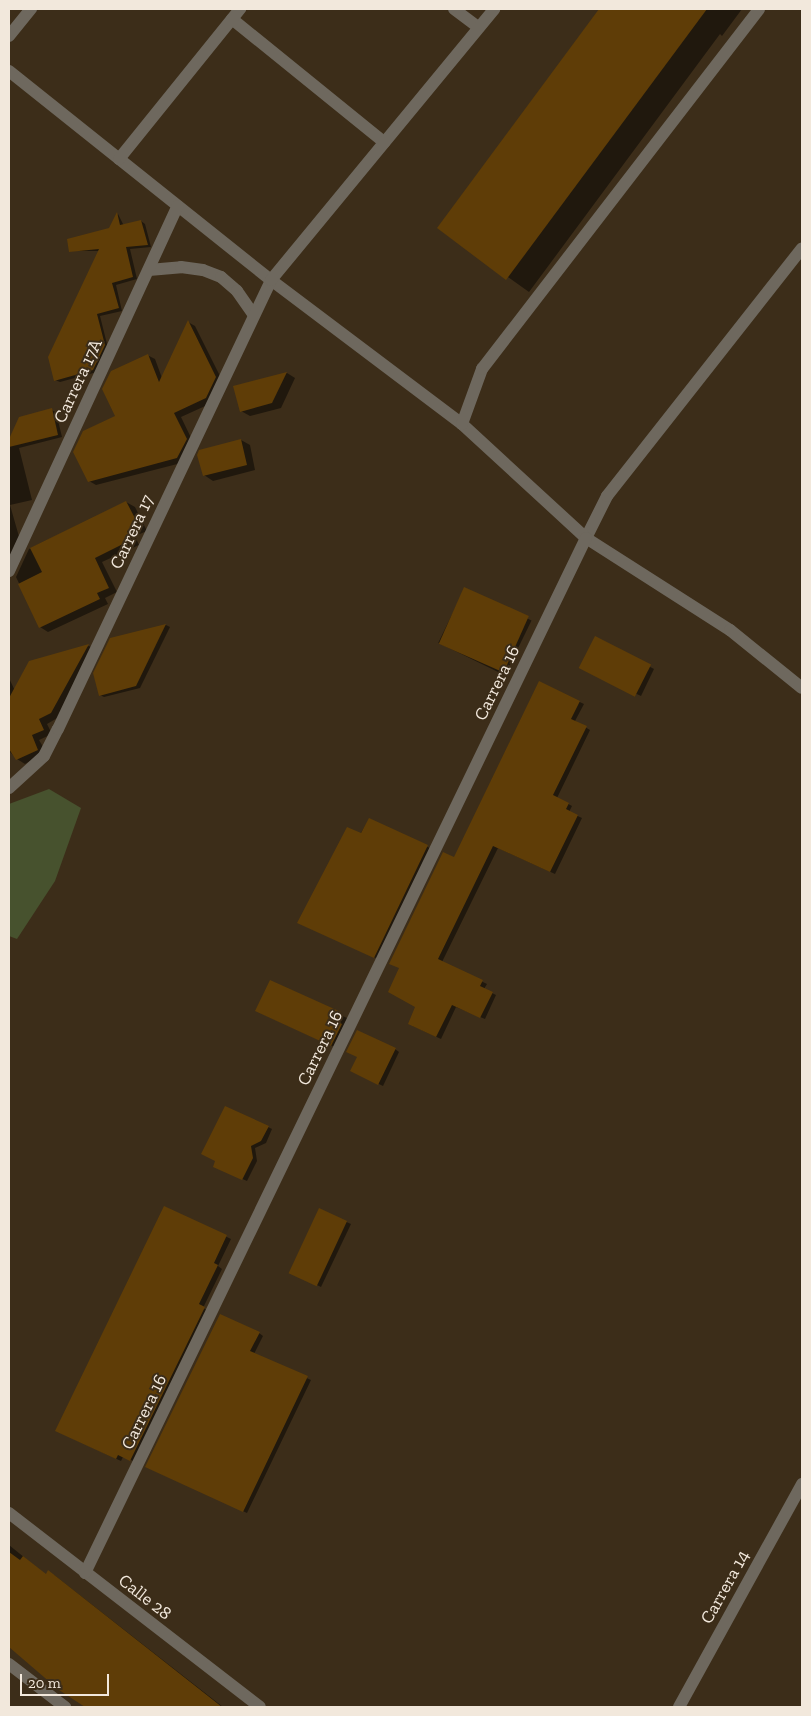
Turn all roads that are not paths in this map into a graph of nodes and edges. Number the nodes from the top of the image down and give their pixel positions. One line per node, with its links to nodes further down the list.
1 (31, 9): 8 (street)
2 (240, 9): 6 (street)
3 (454, 9): 7 (street)
4 (494, 9): 7 (street, Carrera 17)
5 (759, 9): 17 (street)
6 (232, 20): 10 (street); 11 (street)
7 (478, 28): 10 (street, Carrera 17)
8 (9, 36)
9 (9, 72): 11 (street)
10 (384, 142): 15 (street, Carrera 17)
11 (119, 159): 12 (street)
12 (178, 206): 14 (street, Carrera 17A); 15 (street)
13 (802, 248): 18 (street, Carrera 16)
14 (149, 270): 16 (street); 19 (street, Carrera 17A)
15 (270, 280): 16 (street, Carrera 17); 17 (street)
16 (254, 315): 21 (street, Carrera 17)
17 (462, 424): 18 (street)
18 (586, 538): 20 (street); 24 (street, Carrera 16)
19 (9, 571)
20 (802, 688)
21 (9, 788)
22 (802, 1484): 28 (street, Carrera 14)
23 (9, 1513): 24 (street, Calle 28)
24 (85, 1573): 27 (street, Calle 28)
25 (9, 1664): 26 (street)
26 (65, 1707)
27 (260, 1707)
28 (679, 1707)

